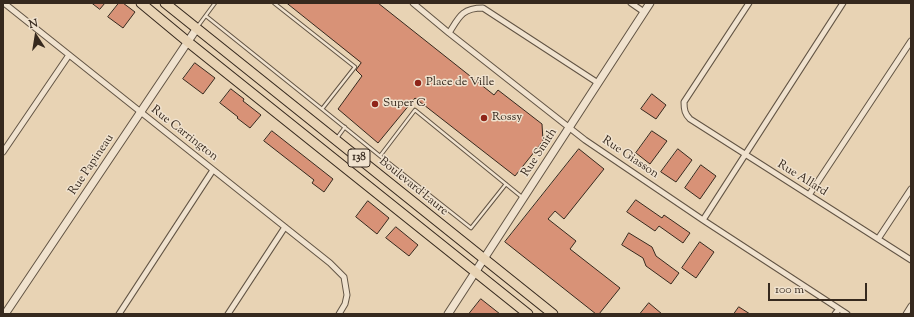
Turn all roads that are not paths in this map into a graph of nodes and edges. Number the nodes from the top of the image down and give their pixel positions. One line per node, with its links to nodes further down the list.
1 (4, 3): 17 (street, Rue Carrington)
2 (141, 3): 16 (highway, 138)
3 (165, 3): 13 (highway, Boulevard Laure / 138)
4 (215, 3): 12 (lane)
5 (274, 3): 19 (lane)
6 (413, 3): 14 (street, Rue Giasson)
7 (631, 3): 11 (street)
8 (650, 3): 11 (street, Rue Smith)
9 (749, 3): 25 (street, Rue Allard)
10 (843, 3): 25 (street)
11 (644, 12): 18 (street, Rue Smith)
12 (206, 16): 13 (lane); 19 (lane)
13 (197, 28): 16 (street, Rue Papineau); 23 (highway, Boulevard Laure / 138)
14 (449, 33): 18 (street); 22 (street, Rue Giasson)
15 (911, 41): 30 (street)
16 (188, 42): 20 (street, Rue Papineau); 37 (highway, 138)
17 (69, 55): 20 (street, Rue Carrington); 24 (street)
18 (598, 83): 22 (street, Rue Smith)
19 (322, 109): 21 (lane)
20 (140, 112): 27 (street, Rue Carrington); 40 (street, Rue Papineau)
21 (345, 127): 23 (lane); 26 (lane)
22 (570, 127): 31 (street, Rue Smith); 32 (street, Rue Giasson)
23 (336, 140): 35 (highway, Boulevard Laure / 138)
24 (3, 152)
25 (745, 154): 30 (street, Rue Allard); 32 (street)
26 (380, 156): 28 (lane); 28 (lane)
27 (213, 170): 33 (street, Rue Carrington); 41 (street)
28 (506, 184): 31 (lane)
29 (911, 189): 34 (street)
30 (809, 195): 34 (street, Rue Allard)
31 (523, 198): 35 (street, Rue Smith)
32 (702, 220): 39 (street, Rue Giasson)
33 (285, 227): 42 (street); 43 (street, Rue Carrington)
34 (878, 239): 36 (street, Rue Allard)
35 (484, 259): 37 (street, Rue Smith); 46 (highway, Boulevard Laure / 138)
36 (911, 260)
37 (476, 272): 44 (street, Rue Smith); 45 (highway, 138)
38 (911, 306): 49 (street)
39 (839, 309): 47 (street); 48 (street, Rue Giasson)
40 (6, 314)
41 (119, 314)
42 (228, 314)
43 (338, 314)
44 (448, 314)
45 (528, 314)
46 (553, 314)
47 (835, 314)
48 (847, 314)
49 (906, 314)

